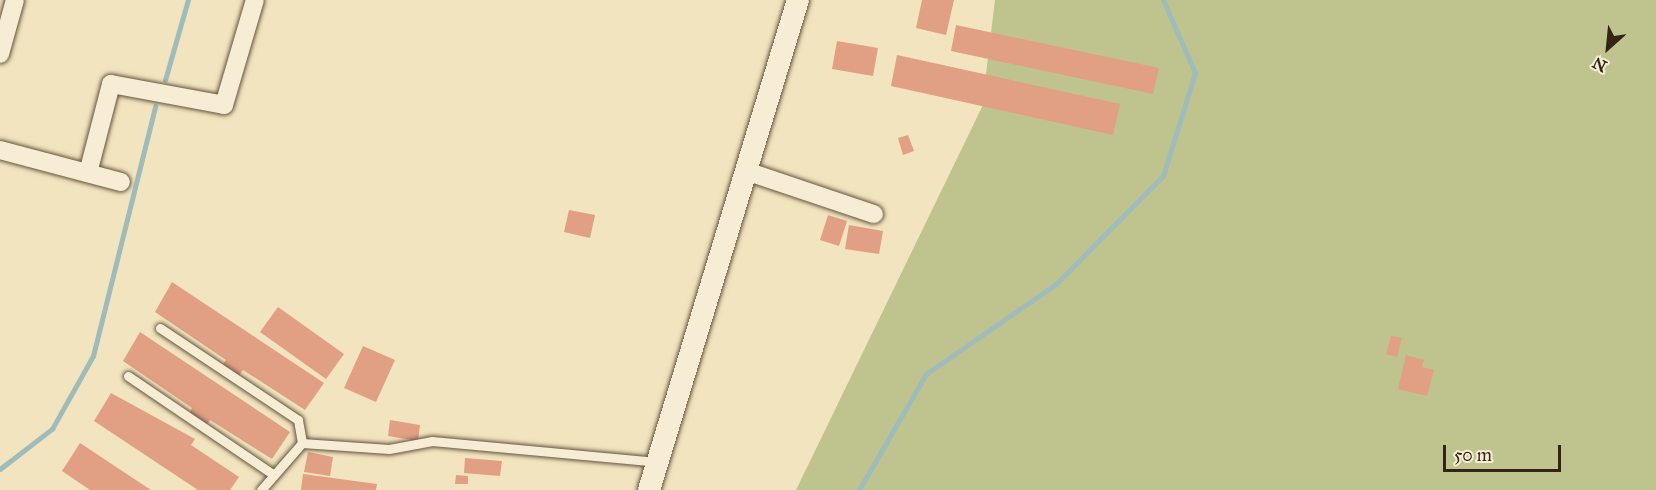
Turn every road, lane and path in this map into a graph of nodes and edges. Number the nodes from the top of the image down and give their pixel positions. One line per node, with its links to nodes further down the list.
1 (15, 0): 4 (street)
2 (255, 0): 7 (street)
3 (798, 0): 6 (street)
4 (0, 54)
5 (0, 150): 7 (street)
6 (746, 171): 9 (street); 13 (street)
7 (88, 173): 8 (street)
8 (121, 182)
9 (874, 214)
10 (160, 328): 12 (lane)
11 (128, 376): 14 (lane)
12 (302, 443): 13 (lane); 14 (lane)
13 (657, 462): 16 (street)
14 (274, 475): 15 (lane)
15 (261, 490)
16 (650, 490)

